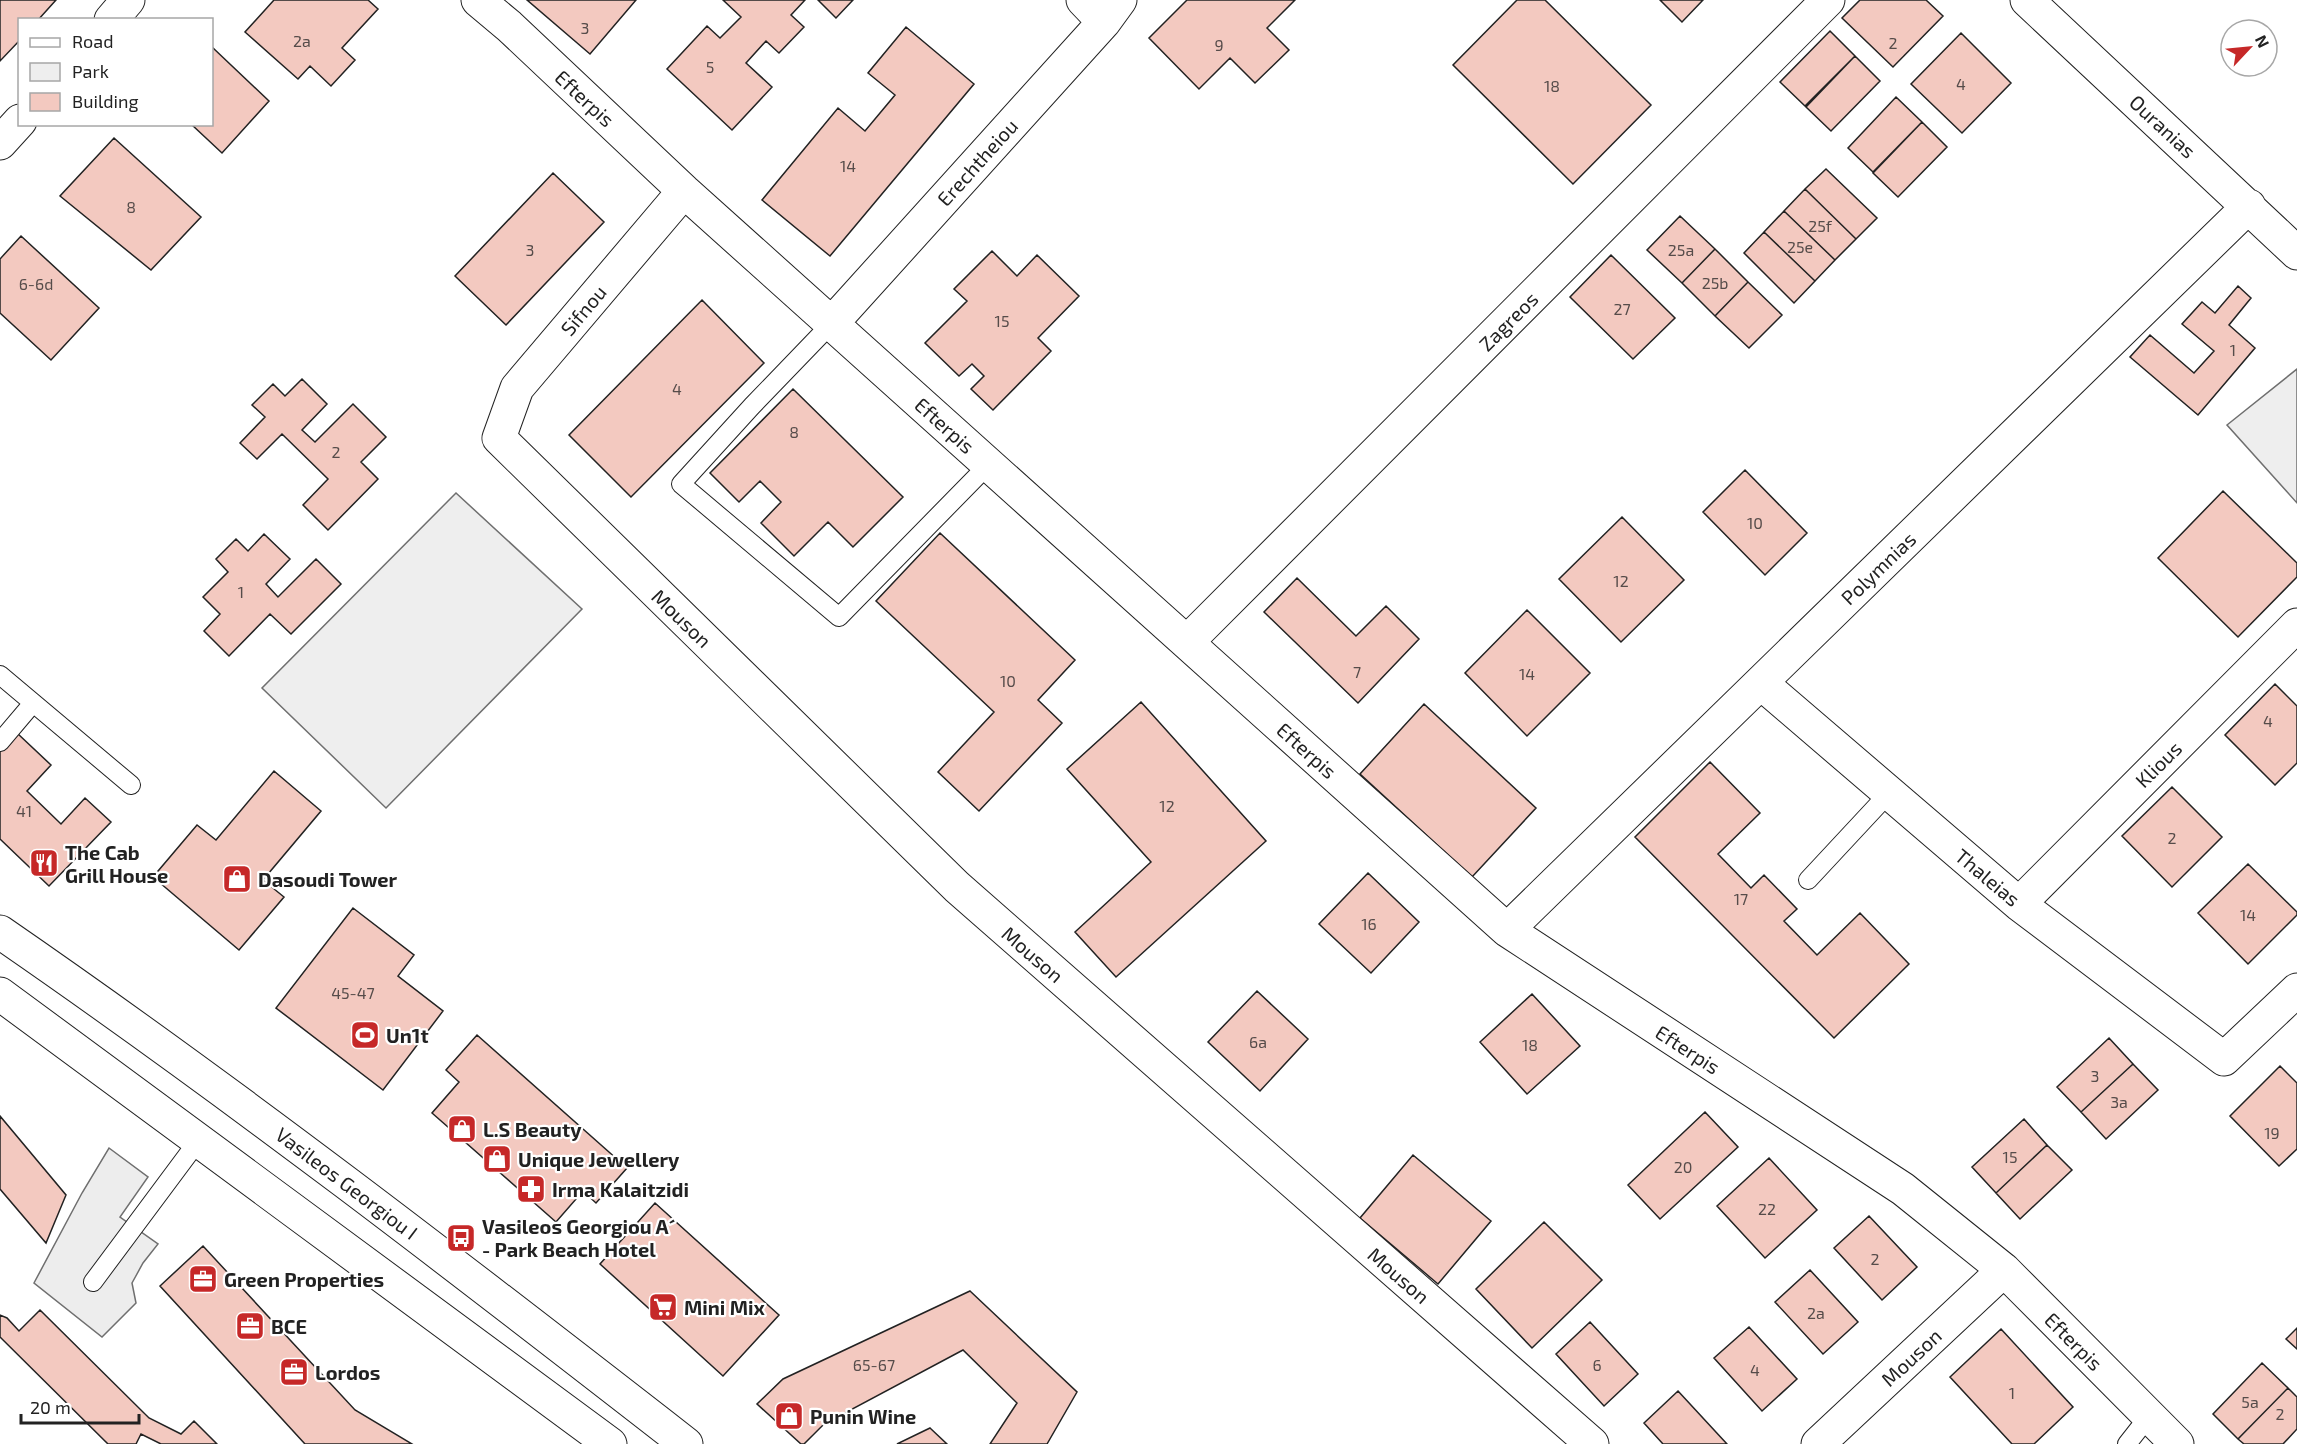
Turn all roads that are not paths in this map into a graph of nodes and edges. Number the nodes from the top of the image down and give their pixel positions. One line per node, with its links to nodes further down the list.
1 (128, 0): 6 (street)
2 (478, 0): 9 (street, Efterpis)
3 (1828, 0): 16 (street, Zagreos)
4 (2028, 0): 10 (street, Ouranias)
5 (1102, 7): 12 (street, Erechtheiou)
6 (113, 18)
7 (18, 123): 8 (street)
8 (0, 143)
9 (684, 191): 12 (street, Efterpis); 13 (street, Sifnou)
10 (2249, 206): 11 (street, Ouranias); 18 (street, Polymnias)
11 (2297, 253)
12 (832, 323): 14 (street, Efterpis); 14 (lane)
13 (499, 438): 35 (street, Mouson)
14 (989, 464): 16 (street, Efterpis)
15 (2297, 625): 24 (street, Klious)
16 (1187, 642): 25 (street, Efterpis)
17 (0, 675): 19 (lane)
18 (1761, 683): 22 (street, Thaleias); 25 (street, Polymnias)
19 (33, 703): 20 (lane); 21 (lane)
20 (0, 742)
21 (131, 785)
22 (1889, 793): 23 (lane); 24 (street, Thaleias)
23 (1808, 880)
24 (2019, 904): 27 (street, Thaleias)
25 (1507, 930): 30 (street, Efterpis)
26 (0, 932): 34 (street, Vasileos Georgiou I)
27 (2297, 990)
28 (0, 994): 29 (street)
29 (198, 1141): 31 (lane); 33 (street)
30 (2004, 1270): 32 (street, Efterpis); 36 (street, Mouson)
31 (93, 1282)
32 (2149, 1416): 37 (lane); 38 (street, Efterpis)
33 (610, 1444)
34 (686, 1444)
35 (1592, 1444)
36 (1818, 1444)
37 (2127, 1444)
38 (2177, 1444)

